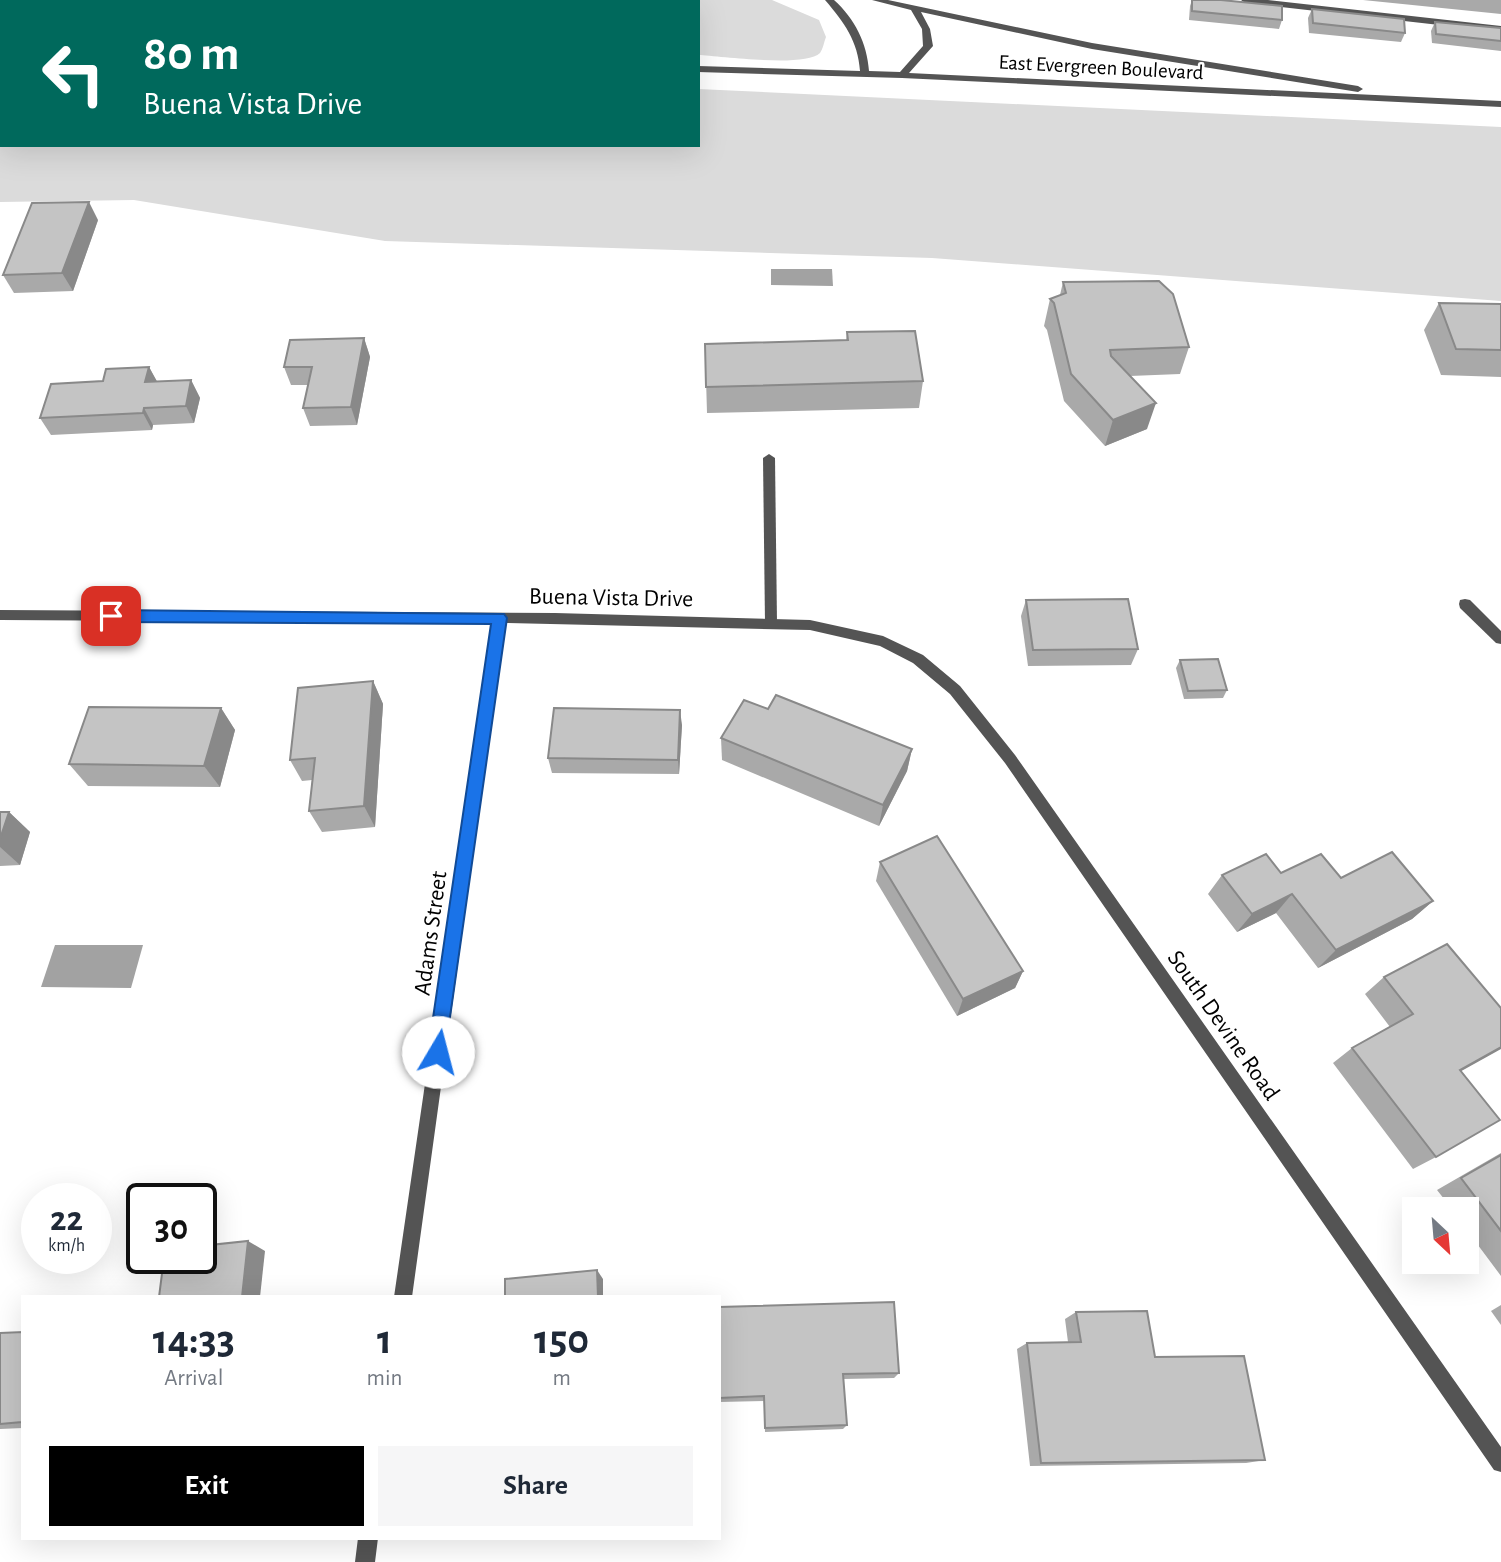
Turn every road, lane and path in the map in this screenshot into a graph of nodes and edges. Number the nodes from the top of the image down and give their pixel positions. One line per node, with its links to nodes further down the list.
1 (829, 0): 7 (street)
2 (876, 0): 4 (street)
3 (1245, 0): 5 (street)
4 (915, 10): 8 (street); 9 (street)
5 (1501, 29)
6 (700, 69): 7 (street, East Evergreen Boulevard)
7 (865, 74): 8 (street, East Evergreen Boulevard)
8 (901, 75): 9 (street, East Evergreen Boulevard)
9 (1408, 98): 10 (street, East Evergreen Boulevard)
10 (1501, 104)
11 (769, 457): 15 (street)
12 (1465, 604): 16 (street)
13 (0, 615): 14 (street, Buena Vista Drive)
14 (499, 618): 15 (street, Buena Vista Drive); 18 (street, Adams Street)
15 (771, 624): 17 (street, Buena Vista Drive)
16 (1501, 639)
17 (883, 641): 19 (street, South Devine Road)
18 (403, 1295)
19 (1501, 1463)
20 (368, 1540): 21 (street)
21 (365, 1562)

